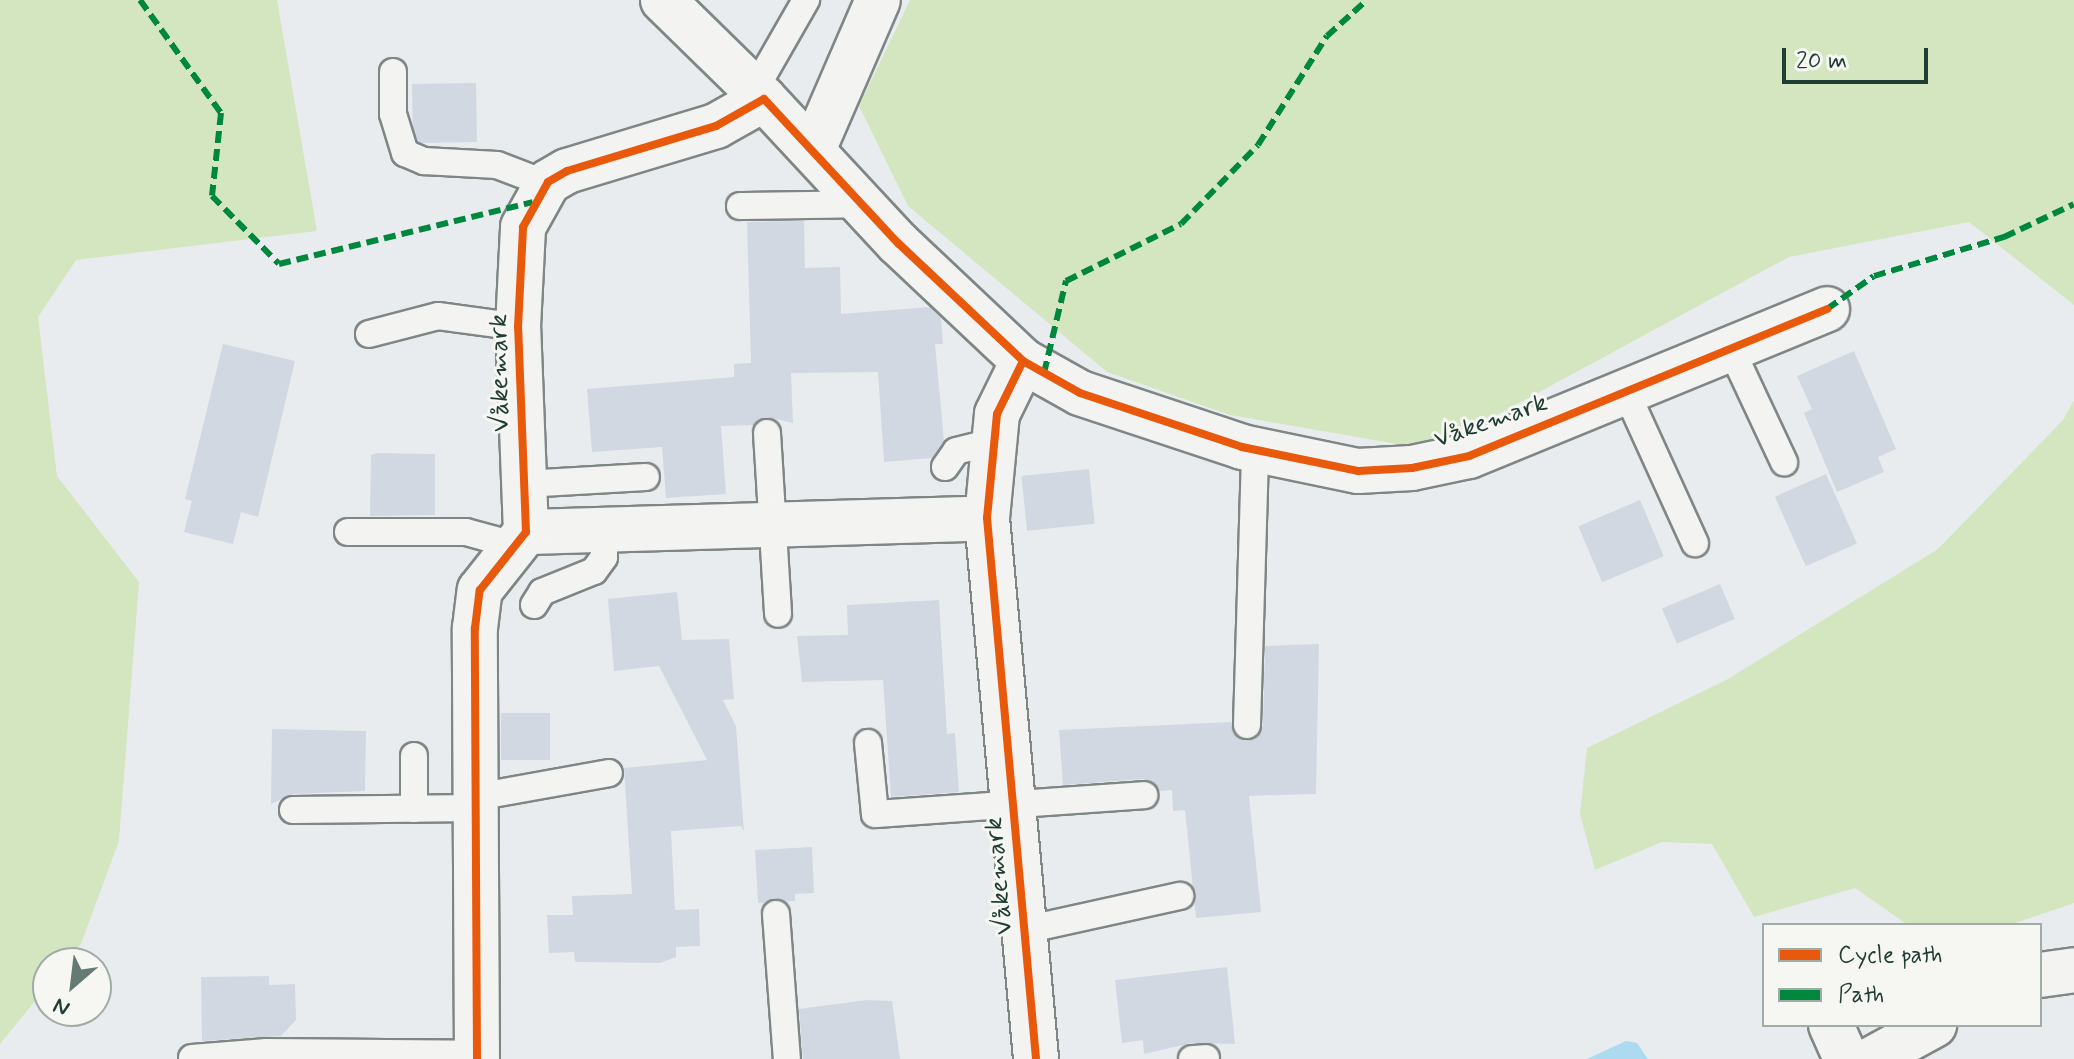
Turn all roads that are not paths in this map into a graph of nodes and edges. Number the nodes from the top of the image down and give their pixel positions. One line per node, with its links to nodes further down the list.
1 (663, 0): 5 (street, Våkemark)
2 (806, 0): 5 (lane)
3 (878, 0): 6 (street)
4 (393, 72): 7 (lane)
5 (759, 94): 6 (street, Våkemark); 7 (street)
6 (813, 150): 8 (street, Våkemark)
7 (547, 184): 11 (street, Våkemark)
8 (862, 204): 9 (lane); 14 (street, Våkemark)
9 (740, 206)
10 (1827, 309): 13 (street, Våkemark)
11 (518, 327): 12 (lane); 22 (street, Våkemark)
12 (369, 334)
13 (1732, 351): 15 (street, Våkemark); 19 (lane)
14 (1023, 361): 17 (street, Våkemark); 18 (street, Våkemark)
15 (1627, 394): 18 (street, Våkemark); 28 (lane)
16 (767, 433): 24 (lane)
17 (992, 442): 20 (lane); 23 (street, Våkemark)
18 (1255, 449): 31 (lane)
19 (1784, 462)
20 (945, 467)
21 (646, 477): 22 (lane)
22 (524, 484): 27 (street, Våkemark)
23 (987, 518): 24 (street); 37 (street, Våkemark)
24 (774, 526): 25 (street); 30 (lane)
25 (604, 530): 27 (street); 29 (lane)
26 (348, 532): 27 (lane)
27 (518, 538): 36 (street)
28 (1695, 543)
29 (534, 605)
30 (778, 614)
31 (1247, 725)
32 (868, 743): 37 (lane)
33 (414, 756): 38 (lane)
34 (609, 773): 36 (lane)
35 (1144, 795): 37 (lane)
36 (476, 802): 38 (lane); 47 (street)
37 (1014, 803): 42 (street, Våkemark)
38 (414, 809): 39 (lane)
39 (293, 810)
40 (1180, 896): 42 (lane)
41 (776, 914): 49 (lane)
42 (1025, 930): 50 (street, Våkemark)
43 (2074, 970): 44 (street)
44 (2042, 975)
45 (1832, 1027): 51 (street)
46 (1930, 1027): 52 (street)
47 (477, 1057): 48 (lane)
48 (192, 1058)
49 (787, 1059)
50 (1036, 1059)
51 (1846, 1059)
52 (1872, 1059)

